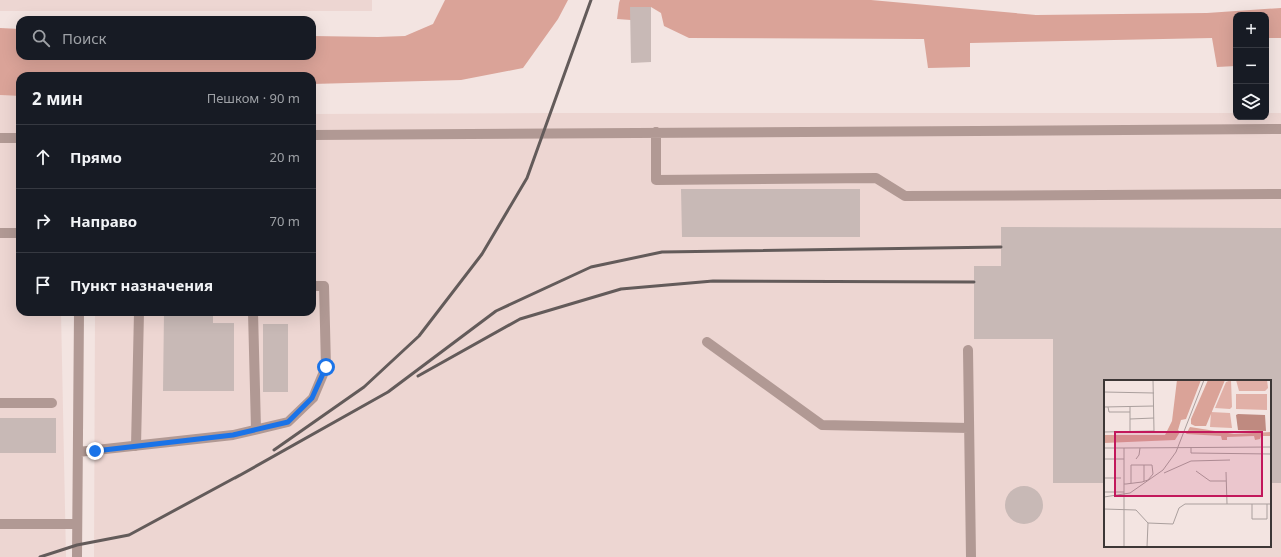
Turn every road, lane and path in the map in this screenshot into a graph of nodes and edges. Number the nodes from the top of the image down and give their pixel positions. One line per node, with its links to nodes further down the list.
1 (1281, 129): 2 (street)
2 (656, 132): 3 (street); 6 (street)
3 (316, 135)
4 (0, 138): 5 (street)
5 (16, 138)
6 (1281, 194)
7 (0, 233): 8 (street)
8 (16, 233)
9 (316, 286): 18 (street)
10 (80, 316): 20 (street)
11 (139, 316): 19 (street)
12 (254, 316): 18 (street)
13 (707, 342): 17 (street)
14 (968, 350): 17 (street)
15 (0, 403): 16 (street)
16 (52, 403)
17 (969, 428): 24 (street)
18 (256, 429): 19 (street)
19 (136, 446): 20 (street)
20 (78, 452): 22 (street)
21 (0, 524): 22 (street)
22 (77, 524): 23 (street)
23 (77, 557)
24 (971, 557)

